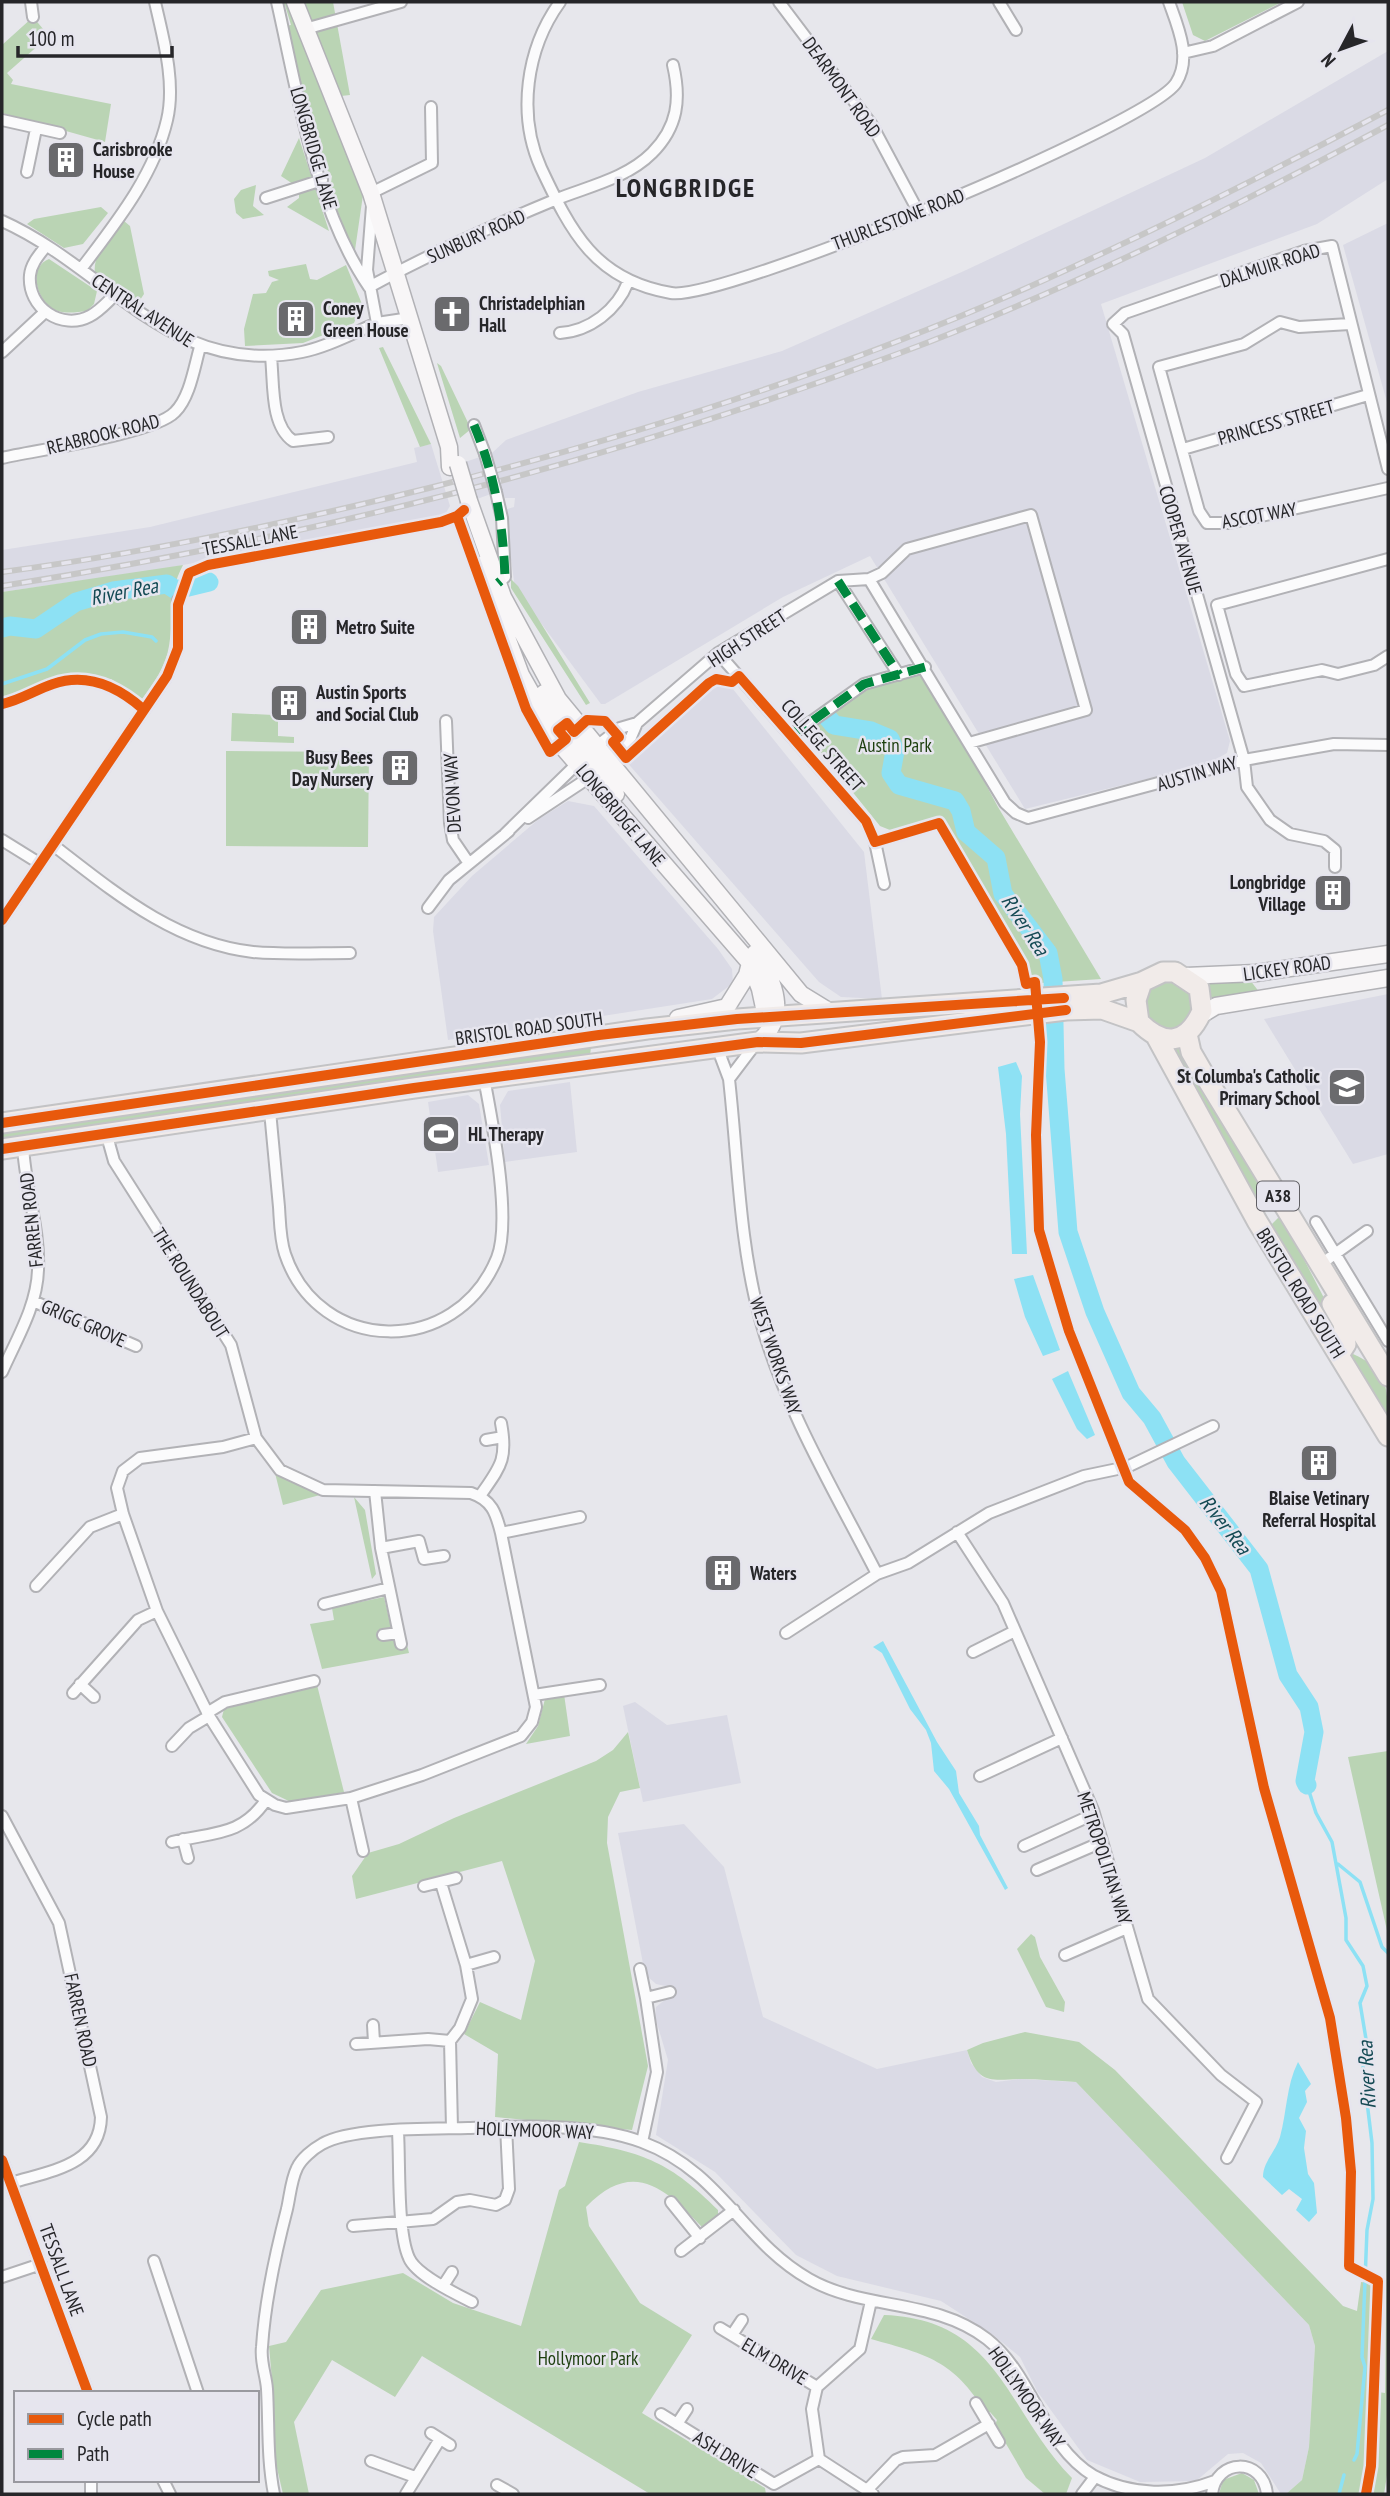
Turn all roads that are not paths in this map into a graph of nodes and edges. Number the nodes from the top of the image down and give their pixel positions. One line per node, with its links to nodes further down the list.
1 (31, 2): 11 (street)
2 (155, 2): 28 (street)
3 (277, 2): 21 (street, LONGBRIDGE LANE)
4 (295, 2): 12 (street, LONGBRIDGE LANE)
5 (401, 2): 12 (street)
6 (559, 2): 24 (street, THURLESTONE ROAD)
7 (779, 2): 25 (street, DEARMONT ROAD)
8 (999, 2): 13 (street)
9 (1169, 2): 14 (street)
10 (1298, 2): 14 (street)
11 (33, 17)
12 (305, 29): 22 (street, LONGBRIDGE LANE)
13 (1016, 30)
14 (1183, 53): 25 (street, THURLESTONE ROAD)
15 (673, 65): 24 (street, SUNBURY ROAD)
16 (431, 107): 22 (street)
17 (2, 120): 18 (street)
18 (36, 129): 19 (street); 20 (street)
19 (60, 133)
20 (27, 173)
21 (322, 180): 23 (street); 31 (street, LONGBRIDGE LANE)
22 (372, 197): 29 (street, LONGBRIDGE LANE); 31 (street, LONGBRIDGE LANE)
23 (266, 198)
24 (556, 200): 29 (street, SUNBURY ROAD); 30 (street, THURLESTONE ROAD)
25 (919, 213): 30 (street, THURLESTONE ROAD)
26 (2, 221): 27 (street, CENTRAL AVENUE)
27 (46, 246): 28 (street, CENTRAL AVENUE); 33 (street)
28 (81, 269): 32 (street, CENTRAL AVENUE)
29 (397, 272): 31 (street); 34 (street, LONGBRIDGE LANE)
30 (628, 282): 38 (street)
31 (369, 287): 35 (street, LONGBRIDGE LANE)
32 (116, 294): 33 (street); 39 (street, CENTRAL AVENUE)
33 (45, 312): 40 (street)
34 (410, 318): 35 (street); 49 (street, LONGBRIDGE LANE, bridge)
35 (377, 323): 41 (street, CENTRAL AVENUE)
36 (1113, 324): 37 (street, DALMUIR ROAD); 65 (street, COOPER AVENUE)
37 (1350, 324): 42 (street, DALMUIR ROAD); 45 (street, ASCOT WAY)
38 (560, 333)
39 (200, 347): 41 (street, CENTRAL AVENUE); 46 (street, REABROOK ROAD)
40 (2, 352)
41 (271, 357): 44 (street)
42 (1368, 395): 45 (street, PRINCESS STREET); 47 (street, DALMUIR ROAD)
43 (474, 425): 53 (street, LONGBRIDGE LANE, bridge)
44 (328, 437)
45 (1183, 449): 48 (street, ASCOT WAY)
46 (2, 458)
47 (1388, 469)
48 (1388, 488)
49 (466, 502): 53 (street, LONGBRIDGE LANE); 64 (street, LONGBRIDGE LANE)
50 (1388, 559): 56 (street)
51 (869, 579): 52 (street, HIGH STREET); 57 (street); 62 (street)
52 (838, 581): 55 (street, HIGH STREET); 58 (street)
53 (500, 590): 64 (street, LONGBRIDGE LANE)
54 (178, 600): 69 (street)
55 (718, 653): 60 (street, HIGH STREET); 61 (street, COLLEGE STREET)
56 (1388, 656)
57 (926, 667): 58 (street); 62 (street)
58 (899, 675): 61 (street)
59 (446, 721): 70 (street, DEVON WAY)
60 (638, 723): 64 (street, HIGH STREET); 66 (street, HIGH STREET)
61 (790, 734): 74 (street, COLLEGE STREET)
62 (969, 743): 65 (street, AUSTIN WAY)
63 (1388, 745): 65 (street, AUSTIN WAY)
64 (587, 755): 66 (street); 66 (street, LONGBRIDGE LANE); 67 (street, DEVON WAY)
65 (1244, 760): 72 (street, COOPER AVENUE)
66 (598, 770): 67 (street, DEVON WAY); 73 (street, LONGBRIDGE LANE); 79 (street, LONGBRIDGE LANE)
67 (505, 834): 70 (street, DEVON WAY)
68 (2, 840): 71 (street)
69 (53, 845): 71 (street); 77 (street)
70 (468, 862): 75 (street, DEVON WAY)
71 (39, 863): 76 (street)
72 (1335, 867)
73 (695, 869): 85 (street, LONGBRIDGE LANE); 87 (street, LONGBRIDGE LANE)
74 (884, 884)
75 (428, 908)
76 (2, 920)
77 (350, 953)
78 (1388, 954): 80 (street, LICKEY ROAD)
79 (750, 963): 87 (street, LONGBRIDGE LANE); 89 (street)
80 (1186, 976): 82 (highway); 86 (highway)
81 (1388, 978): 86 (street, LICKEY ROAD)
82 (1142, 982): 83 (highway, BRISTOL ROAD SOUTH); 88 (highway)
83 (1068, 1006): 84 (highway, BRISTOL ROAD SOUTH); 88 (highway, BRISTOL ROAD SOUTH); 100 (highway)
84 (1026, 1007): 85 (highway, BRISTOL ROAD SOUTH); 90 (highway, BRISTOL ROAD SOUTH)
85 (834, 1014): 87 (highway, BRISTOL ROAD SOUTH)
86 (1201, 1014): 92 (highway)
87 (772, 1020): 89 (highway, BRISTOL ROAD SOUTH); 90 (highway); 95 (street)
88 (1139, 1022): 94 (highway)
89 (646, 1030): 91 (highway, BRISTOL ROAD SOUTH)
90 (901, 1031): 95 (highway, BRISTOL ROAD SOUTH)
91 (624, 1032): 93 (highway, BRISTOL ROAD SOUTH); 96 (highway)
92 (1187, 1034): 94 (highway); 107 (highway, BRISTOL ROAD SOUTH / A38)
93 (588, 1037): 97 (highway); 102 (highway, BRISTOL ROAD SOUTH)
94 (1157, 1038): 100 (highway, BRISTOL ROAD SOUTH / A38)
95 (758, 1042): 96 (highway, BRISTOL ROAD SOUTH); 99 (street)
96 (717, 1047): 97 (highway, BRISTOL ROAD SOUTH); 99 (street, WEST WORKS WAY)
97 (594, 1064): 98 (highway, BRISTOL ROAD SOUTH)
98 (484, 1078): 101 (highway, BRISTOL ROAD SOUTH); 101 (street)
99 (729, 1079): 132 (street, WEST WORKS WAY)
100 (1194, 1105): 109 (highway, BRISTOL ROAD SOUTH / A38)
101 (270, 1111): 104 (highway, BRISTOL ROAD SOUTH)
102 (56, 1114): 103 (highway, BRISTOL ROAD SOUTH); 104 (highway)
103 (2, 1123)
104 (107, 1136): 105 (highway, BRISTOL ROAD SOUTH); 122 (street, THE ROUNDABOUT)
105 (23, 1146): 106 (highway, BRISTOL ROAD SOUTH); 112 (street, FARREN ROAD)
106 (2, 1149)
107 (1285, 1208): 109 (highway); 111 (highway, BRISTOL ROAD SOUTH / A38)
108 (1316, 1222): 111 (street)
109 (1259, 1224): 114 (highway, BRISTOL ROAD SOUTH / A38)
110 (1367, 1230): 111 (street)
111 (1325, 1258): 114 (highway); 115 (highway, BRISTOL ROAD SOUTH / A38)
112 (33, 1301): 113 (street, GRIGG GROVE); 116 (street, FARREN ROAD)
113 (136, 1346)
114 (1339, 1348): 115 (highway); 120 (highway, BRISTOL ROAD SOUTH / A38)
115 (1382, 1348): 117 (highway, BRISTOL ROAD SOUTH / A38)
116 (2, 1372)
117 (1388, 1377)
118 (501, 1423): 121 (street)
119 (1213, 1426): 128 (street)
120 (1388, 1436)
121 (503, 1437): 123 (street); 125 (street)
122 (256, 1438): 124 (street, THE ROUNDABOUT); 126 (street)
123 (486, 1440)
124 (375, 1491): 125 (street, THE ROUNDABOUT); 130 (street)
125 (480, 1496): 129 (street)
126 (123, 1514): 133 (street); 136 (street)
127 (580, 1517): 129 (street)
128 (957, 1532): 132 (street); 137 (street, METROPOLITAN WAY)
129 (501, 1533): 143 (street)
130 (381, 1548): 131 (street); 134 (street)
131 (444, 1556)
132 (877, 1574): 138 (street)
133 (36, 1586)
134 (389, 1588): 135 (street); 139 (street)
135 (324, 1604)
136 (158, 1611): 144 (street); 145 (street)
137 (1015, 1631): 140 (street); 146 (street, METROPOLITAN WAY)
138 (786, 1633)
139 (383, 1635)
140 (973, 1652)
141 (314, 1681): 145 (street)
142 (600, 1685): 143 (street)
143 (534, 1695): 149 (street)
144 (94, 1697)
145 (208, 1714): 147 (street); 150 (street)
146 (1062, 1738): 148 (street); 151 (street, METROPOLITAN WAY)
147 (179, 1744)
148 (981, 1776)
149 (351, 1798): 150 (street); 155 (street)
150 (266, 1800): 156 (street)
151 (1094, 1814): 153 (street, METROPOLITAN WAY); 154 (street)
152 (2, 1816): 178 (street, FARREN ROAD)
153 (1102, 1842): 157 (street); 161 (street, METROPOLITAN WAY)
154 (1024, 1846)
155 (363, 1851)
156 (188, 1858)
157 (1037, 1870)
158 (456, 1878): 159 (street)
159 (441, 1883): 160 (street); 164 (street)
160 (424, 1886)
161 (1127, 1928): 162 (street); 176 (street, METROPOLITAN WAY)
162 (1065, 1955)
163 (494, 1957): 164 (street)
164 (467, 1965): 169 (street)
165 (640, 1969): 167 (street)
166 (670, 1992): 167 (street)
167 (646, 1997): 175 (street)
168 (373, 2025): 170 (street)
169 (450, 2041): 170 (street); 173 (street)
170 (374, 2042): 171 (street)
171 (356, 2044)
172 (506, 2126): 173 (street, HOLLYMOOR WAY); 175 (street, HOLLYMOOR WAY); 181 (street)
173 (452, 2128): 174 (street, HOLLYMOOR WAY)
174 (398, 2132): 181 (street); 214 (street, HOLLYMOOR WAY)
175 (642, 2142): 180 (street, HOLLYMOOR WAY)
176 (1227, 2158)
177 (2, 2160): 178 (street, TESSALL LANE)
178 (11, 2183): 186 (street, TESSALL LANE)
179 (671, 2202): 183 (street)
180 (734, 2210): 183 (street); 190 (street, HOLLYMOOR WAY)
181 (403, 2222): 182 (street); 189 (street)
182 (353, 2226)
183 (700, 2238): 184 (street)
184 (681, 2251)
185 (154, 2261): 197 (street)
186 (41, 2264): 188 (street); 196 (street, TESSALL LANE)
187 (452, 2272): 189 (street)
188 (2, 2277)
189 (443, 2286): 191 (street)
190 (871, 2301): 195 (street); 208 (street, HOLLYMOOR WAY)
191 (472, 2302)
192 (742, 2320): 194 (street, ELM DRIVE)
193 (720, 2328): 194 (street, ELM DRIVE)
194 (732, 2336): 195 (street, ELM DRIVE)
195 (817, 2388): 205 (street)
196 (87, 2391)
197 (197, 2391)
198 (975, 2403): 202 (street)
199 (687, 2409): 201 (street, ASH DRIVE)
200 (662, 2414): 201 (street, ASH DRIVE)
201 (677, 2424): 211 (street, ASH DRIVE)
202 (989, 2424): 203 (street); 212 (street)
203 (999, 2442)
204 (450, 2445): 207 (street)
205 (819, 2459): 211 (street, ASH DRIVE); 212 (street)
206 (370, 2461): 207 (street)
207 (415, 2477): 215 (street)
208 (1095, 2477): 213 (street, HOLLYMOOR WAY); 217 (street)
209 (1215, 2481): 213 (street, HOLLYMOOR WAY); 218 (street); 219 (street)
210 (498, 2484): 216 (street)
211 (775, 2489)
212 (871, 2492)
213 (1191, 2493)
214 (274, 2494)
215 (406, 2494)
216 (513, 2494)
217 (1082, 2494)
218 (1212, 2494)
219 (1267, 2494)

